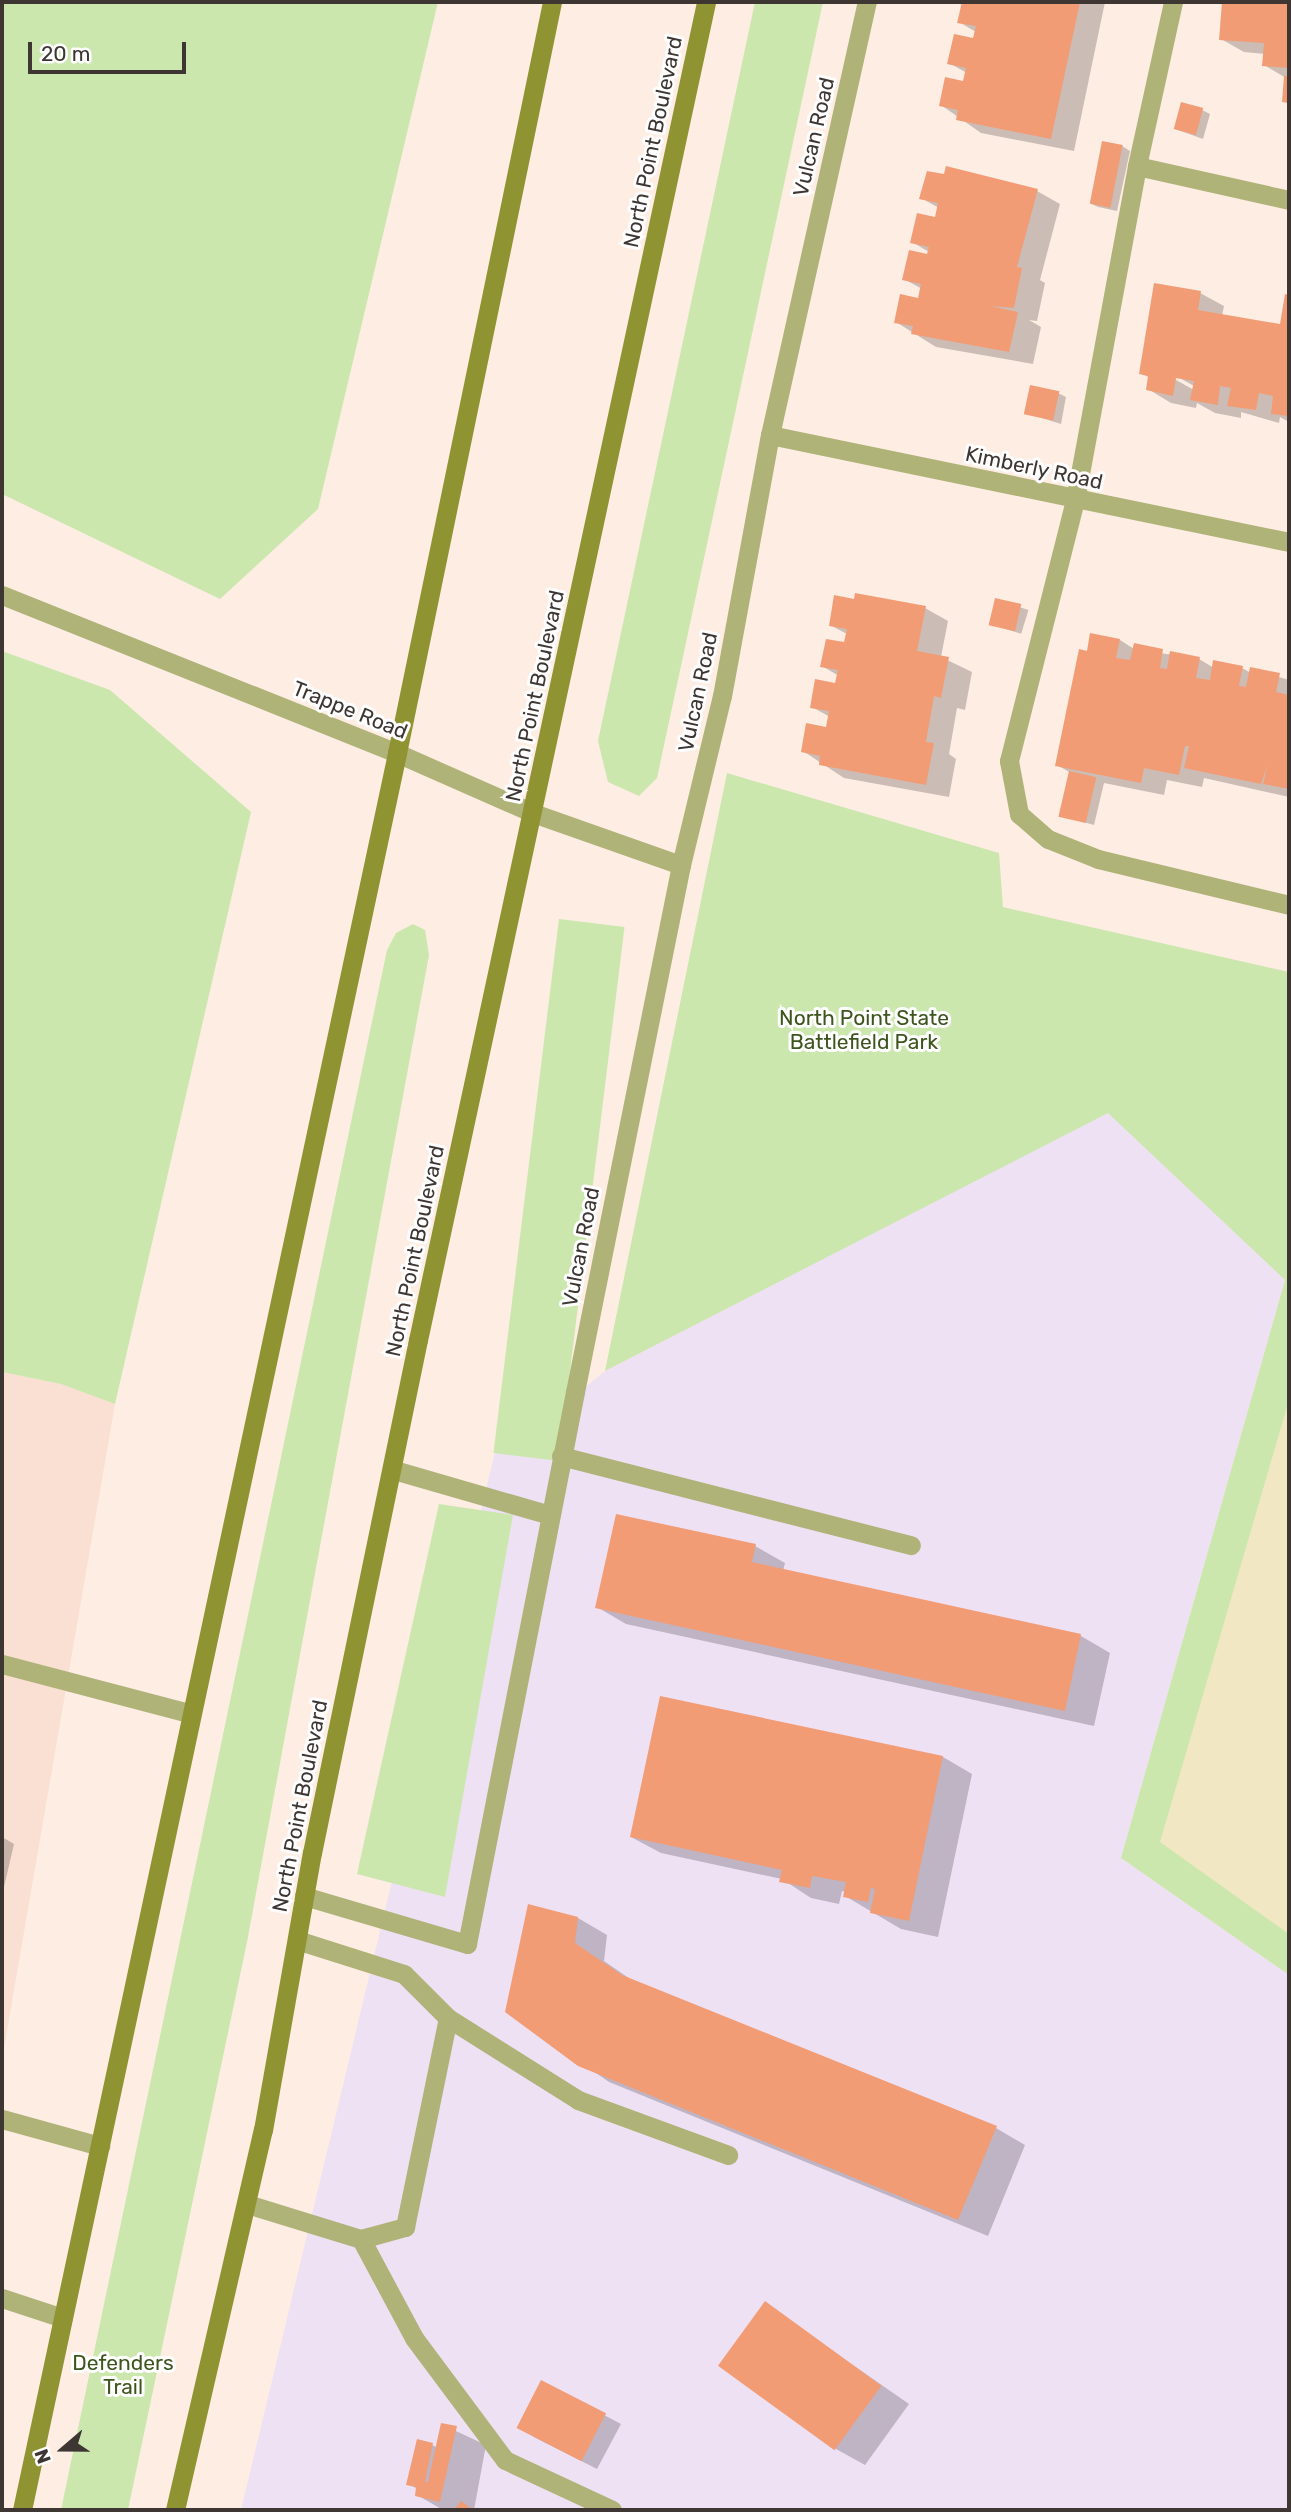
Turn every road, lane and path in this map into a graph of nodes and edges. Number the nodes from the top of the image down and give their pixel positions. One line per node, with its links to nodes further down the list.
1 (552, 2): 11 (main road)
2 (706, 2): 12 (main road, North Point Boulevard)
3 (867, 2): 7 (street, Vulcan Road)
4 (1174, 2): 5 (street)
5 (1137, 166): 6 (street); 8 (street)
6 (1289, 200)
7 (770, 435): 8 (street, Kimberly Road); 13 (street, Vulcan Road)
8 (1075, 500): 9 (street, Kimberly Road); 14 (street)
9 (1289, 542)
10 (2, 595): 11 (street, Trappe Road)
11 (397, 753): 12 (street, Trappe Road); 20 (main road)
12 (533, 813): 13 (street, Trappe Road); 16 (main road, North Point Boulevard)
13 (681, 865): 15 (street, Vulcan Road)
14 (1289, 905)
15 (561, 1457): 17 (street, Vulcan Road); 18 (street)
16 (394, 1470): 17 (street); 21 (main road, North Point Boulevard)
17 (550, 1515): 21 (street, Vulcan Road)
18 (911, 1545)
19 (2, 1664): 20 (street)
20 (192, 1714): 25 (main road)
21 (304, 1896): 22 (main road, North Point Boulevard)
22 (297, 1940): 23 (street); 27 (main road, North Point Boulevard)
23 (448, 2018): 26 (street); 28 (street)
24 (2, 2119): 25 (street)
25 (100, 2146): 30 (main road)
26 (729, 2155)
27 (247, 2204): 28 (street); 32 (main road, North Point Boulevard)
28 (360, 2239): 33 (street)
29 (2, 2298): 30 (street)
30 (63, 2318): 31 (main road)
31 (22, 2510)
32 (175, 2510)
33 (612, 2510)

